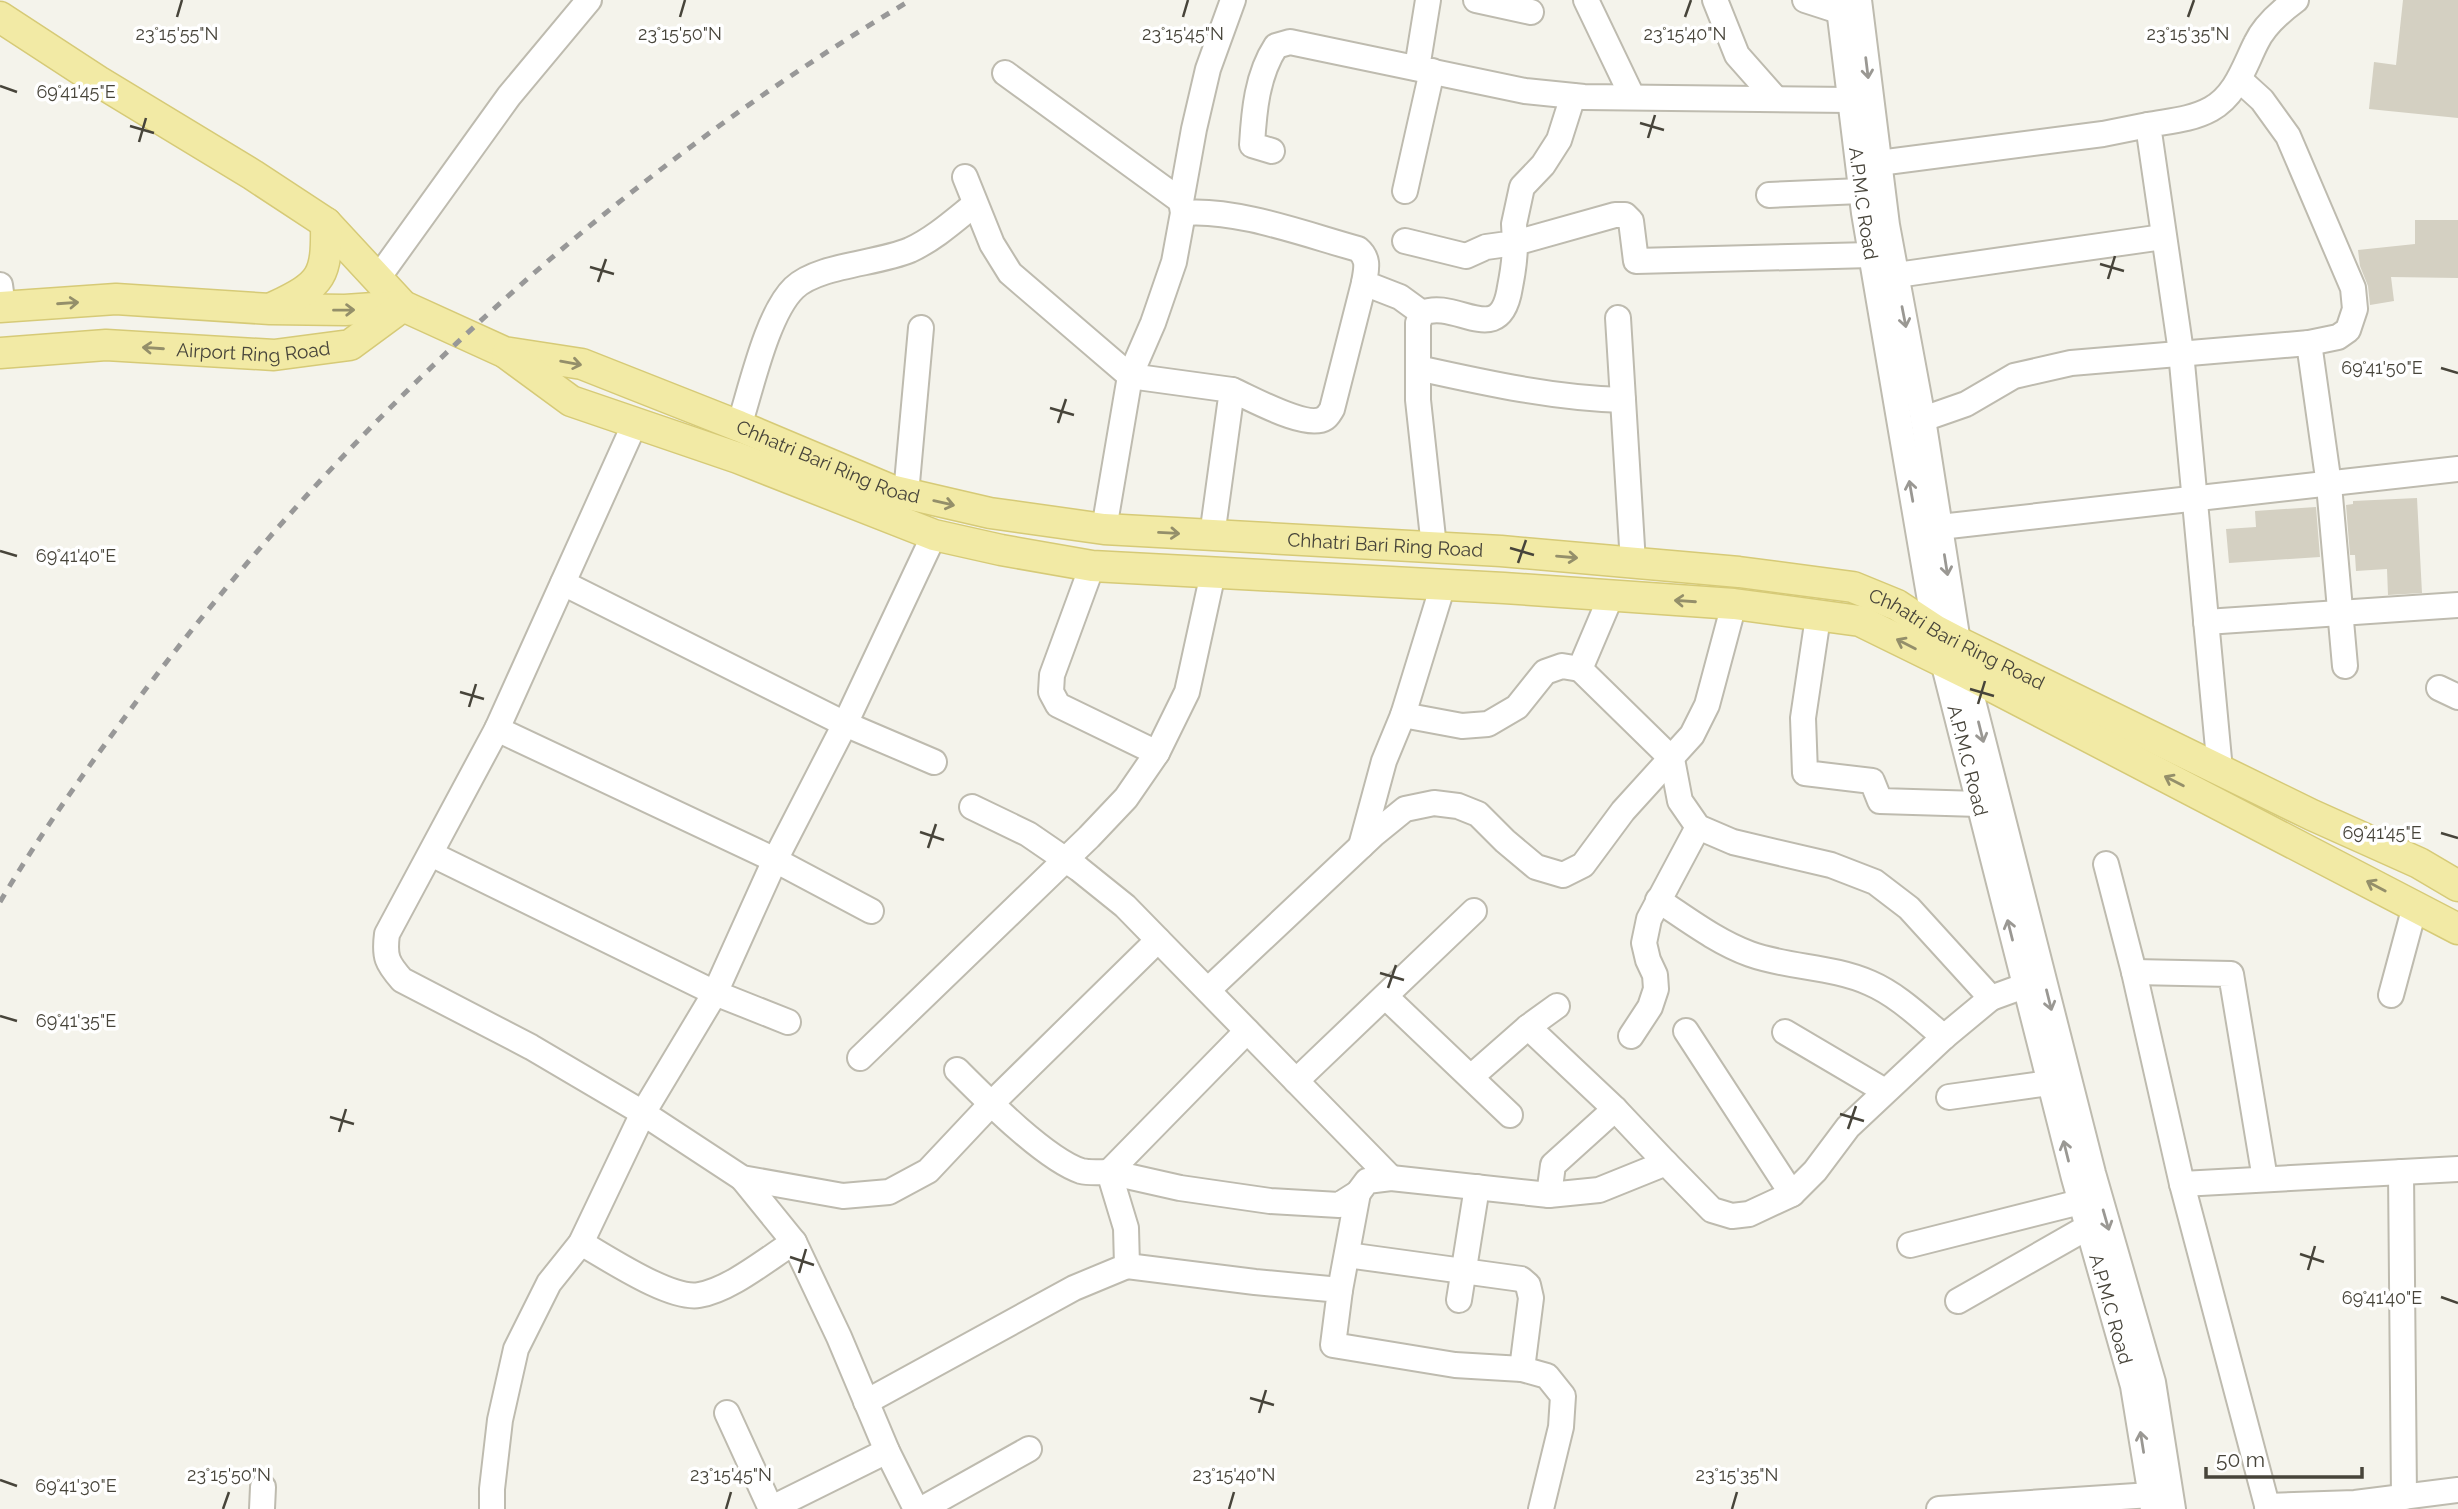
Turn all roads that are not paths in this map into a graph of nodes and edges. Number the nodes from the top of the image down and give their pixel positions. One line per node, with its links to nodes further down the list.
1 (589, 0): 34 (street)
2 (1233, 0): 27 (street)
3 (1428, 0): 12 (street)
4 (1476, 0): 10 (street)
5 (1586, 0): 16 (street)
6 (1715, 0): 17 (street)
7 (1805, 0): 9 (street)
8 (2296, 0): 14 (street)
9 (1845, 4): 18 (street, A.P.M.C Road); 21 (street, A.P.M.C Road, one-way to 21)
10 (1531, 12)
11 (0, 17): 28 (main road)
12 (1425, 69): 15 (street); 20 (street); 23 (street)
13 (1004, 73): 27 (street)
14 (2240, 80): 19 (street); 42 (street)
15 (1573, 96): 16 (street); 31 (street)
16 (1632, 96): 17 (street)
17 (1776, 99): 18 (street)
18 (1850, 100): 24 (street, A.P.M.C Road)
19 (2148, 124): 21 (street); 29 (street)
20 (1272, 151)
21 (1879, 163): 33 (street, A.P.M.C Road)
22 (965, 177): 26 (street)
23 (1405, 191)
24 (1861, 191): 25 (street); 32 (street, A.P.M.C Road)
25 (1769, 195)
26 (975, 204): 47 (street); 52 (street)
27 (1182, 207): 35 (street); 47 (street)
28 (326, 223): 34 (main road); 38 (main road, Airport Ring Road)
29 (2163, 237): 33 (street); 44 (street)
30 (1405, 242): 31 (street)
31 (1515, 243): 32 (street); 39 (street)
32 (1871, 256): 73 (street, A.P.M.C Road, one-way to 32)
33 (1896, 275): 50 (street, A.P.M.C Road, one-way to 50)
34 (378, 278): 37 (main road)
35 (1364, 283): 39 (street); 48 (street)
36 (1, 300): 38 (main road, Airport Ring Road, one-way to 38)
37 (403, 306): 38 (main road, Airport Ring Road, one-way to 37); 43 (main road, Chhatri Bari Ring Road); 45 (main road, Airport Ring Road, one-way to 45)
38 (270, 309)
39 (1422, 313): 46 (street)
40 (1618, 318): 49 (street)
41 (921, 328): 55 (street)
42 (2309, 343): 44 (street); 54 (street)
43 (504, 352): 51 (main road); 52 (main road, Chhatri Bari Ring Road, one-way to 52)
44 (2181, 352): 50 (street); 56 (street)
45 (0, 353)
46 (1418, 368): 49 (street); 61 (street)
47 (1130, 376): 48 (street); 58 (street)
48 (1232, 390): 60 (street)
49 (1623, 400): 62 (street)
50 (1923, 419): 57 (street, A.P.M.C Road)
51 (635, 423): 59 (main road); 65 (street)
52 (739, 426): 55 (main road, Chhatri Bari Ring Road)
53 (2458, 469): 54 (street)
54 (2329, 485): 56 (street); 70 (street)
55 (905, 494): 58 (main road, Chhatri Bari Ring Road, one-way to 58)
56 (2195, 500): 57 (street); 72 (street)
57 (1940, 527): 73 (street, A.P.M.C Road, one-way to 73)
58 (1104, 529): 60 (main road, Chhatri Bari Ring Road, one-way to 60)
59 (934, 535): 63 (main road); 77 (street)
60 (1212, 536): 61 (main road, Chhatri Bari Ring Road)
61 (1434, 547): 62 (main road, Chhatri Bari Ring Road, one-way to 62)
62 (1633, 563): 73 (main road, Chhatri Bari Ring Road)
63 (1092, 566): 64 (main road); 79 (street)
64 (1213, 573): 66 (main road); 79 (street)
65 (563, 583): 77 (street); 78 (street)
66 (1443, 585): 67 (main road); 76 (street)
67 (1611, 596): 68 (main road, one-way to 67); 75 (street)
68 (1734, 604): 71 (main road); 80 (street)
69 (2458, 605): 70 (street)
70 (2342, 613): 72 (street); 74 (street)
71 (1818, 617): 73 (main road, one-way to 71); 83 (street)
72 (2206, 622): 82 (street)
73 (1950, 652): 82 (main road, Chhatri Bari Ring Road); 83 (street, A.P.M.C Road); 93 (main road, one-way to 73); 164 (street, A.P.M.C Road, one-way to 164)
74 (2345, 666)
75 (1580, 669): 76 (street); 80 (street)
76 (1403, 715): 86 (street)
77 (845, 724): 81 (street); 88 (street)
78 (497, 729): 87 (street); 88 (street)
79 (1157, 753): 89 (street)
80 (1672, 759): 85 (street); 86 (street)
81 (934, 762)
82 (2220, 769): 91 (main road, Chhatri Bari Ring Road)
83 (1979, 804): 99 (street, A.P.M.C Road, one-way to 83)
84 (972, 807): 89 (street)
85 (1698, 827): 92 (street); 104 (street)
86 (1362, 846): 100 (street)
87 (431, 853): 101 (street); 122 (street)
88 (775, 860): 94 (street); 101 (street)
89 (1064, 860): 97 (street); 113 (street)
90 (2106, 864): 98 (street)
91 (2456, 879)
92 (1658, 900): 111 (street); 112 (street)
93 (2415, 906): 96 (main road); 102 (street)
94 (871, 911)
95 (1474, 911): 103 (street)
96 (2458, 929)
97 (1158, 940): 100 (street); 120 (street)
98 (2134, 972): 130 (street); 131 (street)
99 (2025, 986): 104 (street); 117 (street, A.P.M.C Road)
100 (1208, 990): 108 (street)
101 (715, 993): 106 (street); 122 (street)
102 (2391, 995)
103 (1385, 997): 115 (street); 116 (street)
104 (1992, 998): 112 (street)
105 (1557, 1006): 107 (street)
106 (788, 1022)
107 (1528, 1027): 115 (street); 121 (street)
108 (1247, 1031): 116 (street); 126 (street)
109 (1686, 1031): 134 (street)
110 (1785, 1032): 118 (street)
111 (1631, 1035)
112 (1944, 1037): 118 (street)
113 (860, 1058)
114 (957, 1070): 120 (street)
115 (1471, 1077): 123 (street)
116 (1296, 1081): 129 (street)
117 (2049, 1083): 119 (street); 136 (street, A.P.M.C Road, one-way to 117)
118 (1885, 1091): 134 (street)
119 (1949, 1097)
120 (991, 1104): 126 (street); 128 (street)
121 (1615, 1109): 124 (street); 135 (street)
122 (643, 1113): 128 (street); 139 (street)
123 (1510, 1115)
124 (1666, 1163): 134 (street); 135 (street)
125 (2458, 1169): 127 (street)
126 (1109, 1172): 133 (street); 142 (street)
127 (2401, 1172): 130 (street); 152 (street)
128 (742, 1178): 138 (street)
129 (1391, 1178): 132 (street); 133 (street)
130 (2265, 1179): 131 (street)
131 (2182, 1184): 157 (street)
132 (1477, 1187): 135 (street); 143 (street)
133 (1358, 1193): 141 (street)
134 (1792, 1194)
135 (1549, 1195)
136 (2080, 1202): 137 (street, A.P.M.C Road); 140 (street)
137 (2088, 1227): 146 (street); 154 (street, A.P.M.C Road, one-way to 137)
138 (794, 1242): 139 (street); 148 (street)
139 (581, 1243): 158 (street)
140 (1910, 1245)
141 (1347, 1255): 143 (street); 144 (street)
142 (1127, 1266): 144 (street); 148 (street)
143 (1463, 1270): 145 (street); 147 (street)
144 (1340, 1290): 147 (street)
145 (1459, 1300)
146 (1958, 1301)
147 (1522, 1368): 162 (street)
148 (866, 1402): 151 (street)
149 (727, 1413): 159 (street)
150 (1028, 1449): 161 (street)
151 (887, 1451): 159 (street); 160 (street)
152 (2404, 1497): 153 (street); 156 (street)
153 (2451, 1497)
154 (2152, 1502): 155 (street)
155 (2029, 1506): 163 (street)
156 (2355, 1506): 157 (street)
157 (2267, 1508)
158 (492, 1509)
159 (770, 1509)
160 (916, 1509)
161 (922, 1509)
162 (1541, 1509)
163 (1939, 1509)
164 (2173, 1509)

